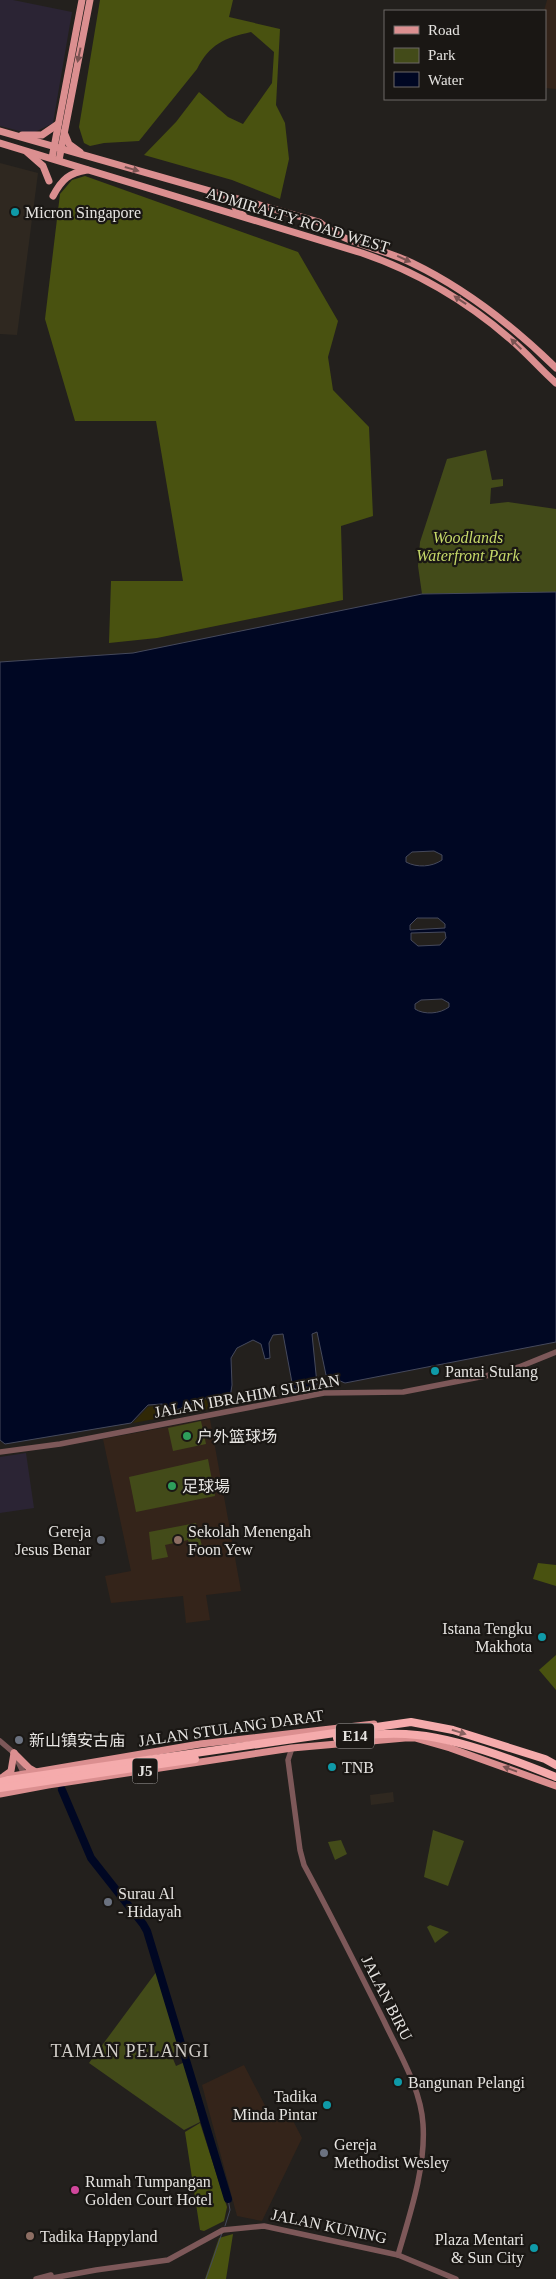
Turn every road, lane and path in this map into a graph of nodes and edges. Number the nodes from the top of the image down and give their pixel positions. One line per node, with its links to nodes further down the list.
1 (82, 0): 3 (main road)
2 (90, 0): 5 (main road, one-way to 5)
3 (59, 123): 6 (main road); 8 (main road)
4 (0, 131): 6 (main road, ADMIRALTY ROAD WEST)
5 (64, 132): 8 (main road); 10 (main road)
6 (14, 135): 8 (main road, ADMIRALTY ROAD WEST)
7 (0, 143): 9 (main road, ADMIRALTY ROAD WEST)
8 (57, 148): 10 (main road, ADMIRALTY ROAD WEST); 11 (main road)
9 (25, 150): 11 (main road, ADMIRALTY ROAD WEST); 13 (main road)
10 (85, 155): 14 (main road, ADMIRALTY ROAD WEST, one-way to 14)
11 (56, 159): 12 (main road, ADMIRALTY ROAD WEST)
12 (90, 170): 15 (main road); 17 (main road, ADMIRALTY ROAD WEST)
13 (49, 181)
14 (222, 195): 16 (main road, ADMIRALTY ROAD WEST); 17 (main road)
15 (53, 196)
16 (244, 202): 18 (main road); 19 (main road, ADMIRALTY ROAD WEST, one-way to 19)
17 (221, 211): 18 (main road, ADMIRALTY ROAD WEST)
18 (254, 221): 20 (main road, ADMIRALTY ROAD WEST, one-way to 18)
19 (556, 368)
20 (556, 383)
21 (556, 1352): 22 (street, JALAN IBRAHIM SULTAN)
22 (0, 1452)
23 (387, 1725): 28 (highway, JALAN STULANG DARAT / E14, one-way to 28); 32 (main road, JALAN STULANG DARAT / J5); 35 (highway, E14, bridge)
24 (0, 1741): 27 (street)
25 (292, 1748): 26 (main road, JALAN STULANG DARAT / J5); 29 (street, JALAN BIRU); 36 (main road, JALAN STULANG DARAT / J5, one-way to 25)
26 (279, 1750): 29 (street); 37 (main road, JALAN STULANG DARAT / J5)
27 (14, 1753): 32 (main road); 33 (street); 35 (main road)
28 (545, 1759): 30 (highway); 31 (highway, JALAN STULANG DARAT / E14)
29 (288, 1760): 39 (street, JALAN BIRU)
30 (556, 1760)
31 (556, 1765)
32 (36, 1772): 33 (main road, JALAN STULANG DARAT / J5)
33 (22, 1776): 35 (main road, J5); 37 (main road); 38 (main road)
34 (556, 1778): 38 (highway, E14, bridge)
35 (1, 1779)
36 (556, 1786)
37 (33, 1787): 38 (main road, J5)
38 (0, 1791)
39 (398, 2255): 40 (street, JALAN KUNING); 43 (street, JALAN KUNING)
40 (81, 2276): 41 (street, JALAN KUNING); 42 (street, JALAN KUNING)
41 (37, 2279)
42 (47, 2279)
43 (456, 2279)

